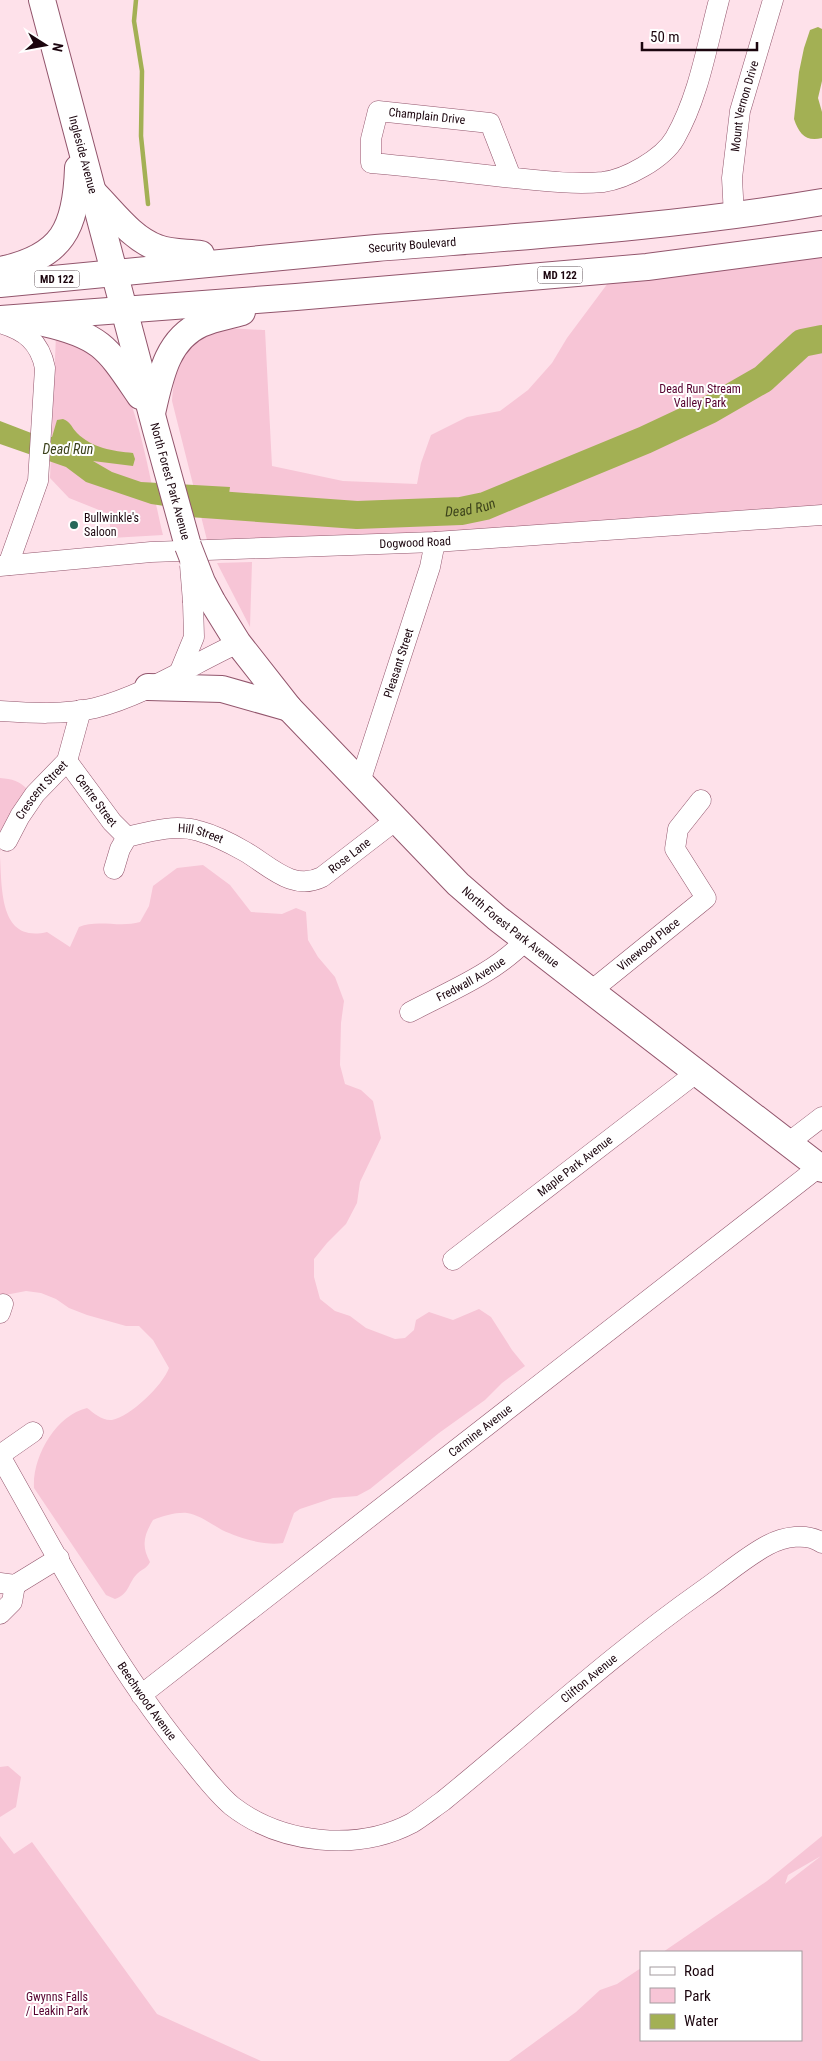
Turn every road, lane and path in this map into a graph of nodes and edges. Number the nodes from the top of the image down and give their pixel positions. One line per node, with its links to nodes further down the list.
1 (42, 0): 4 (main road, Ingleside Avenue)
2 (719, 0): 5 (street, Champlain Drive)
3 (773, 0): 8 (street, Mount Vernon Drive)
4 (79, 140): 6 (main road, Ingleside Avenue); 11 (main road)
5 (511, 177): 5 (street, Champlain Drive)
6 (93, 192): 10 (main road); 12 (main road, Ingleside Avenue)
7 (822, 202): 8 (main road, Security Boulevard / MD 122)
8 (734, 216): 10 (main road, Security Boulevard / MD 122)
9 (822, 244): 14 (main road, MD 122)
10 (259, 258): 12 (main road, Security Boulevard / MD 122)
11 (0, 270)
12 (115, 274): 13 (main road, Security Boulevard / MD 122); 15 (main road, Ingleside Avenue)
13 (0, 284)
14 (296, 297): 15 (main road, MD 122); 17 (main road)
15 (124, 310): 16 (main road, MD 122); 17 (main road, North Forest Park Avenue)
16 (7, 320): 17 (main road); 20 (street)
17 (154, 422): 21 (main road, North Forest Park Avenue, bridge)
18 (822, 515): 19 (street, Dogwood Road)
19 (435, 542): 20 (street, Dogwood Road); 29 (street, Pleasant Street)
20 (4, 566)
21 (202, 602): 22 (main road, North Forest Park Avenue); 23 (street)
22 (238, 643): 23 (street); 25 (main road, North Forest Park Avenue)
23 (180, 671): 24 (street)
24 (148, 687): 25 (main road); 27 (street)
25 (289, 708): 29 (main road, North Forest Park Avenue)
26 (0, 710): 27 (street)
27 (81, 710): 28 (street, Crescent Street)
28 (67, 761): 32 (street, Centre Street); 33 (street, Crescent Street)
29 (360, 782): 31 (main road, North Forest Park Avenue)
30 (701, 800): 37 (street, Vinewood Place)
31 (396, 820): 35 (street, Rose Lane); 36 (main road, North Forest Park Avenue)
32 (128, 837): 34 (street); 35 (street, Hill Street)
33 (7, 841)
34 (114, 869)
35 (299, 882)
36 (526, 940): 37 (main road, North Forest Park Avenue); 38 (street, Fredwall Avenue)
37 (591, 991): 39 (main road, North Forest Park Avenue)
38 (410, 1012)
39 (696, 1073): 41 (main road, North Forest Park Avenue); 43 (street, Maple Park Avenue)
40 (822, 1117): 41 (street)
41 (788, 1143): 42 (main road, North Forest Park Avenue)
42 (821, 1168): 50 (street, Carmine Avenue)
43 (453, 1260)
44 (33, 1432): 45 (street)
45 (0, 1456): 47 (street, Beechwood Avenue)
46 (817, 1541): 51 (street, Clifton Avenue)
47 (59, 1558): 48 (street); 50 (street, Beechwood Avenue)
48 (7, 1584): 49 (street)
49 (0, 1614)
50 (141, 1695): 51 (street, Beechwood Avenue)
51 (374, 1836)

